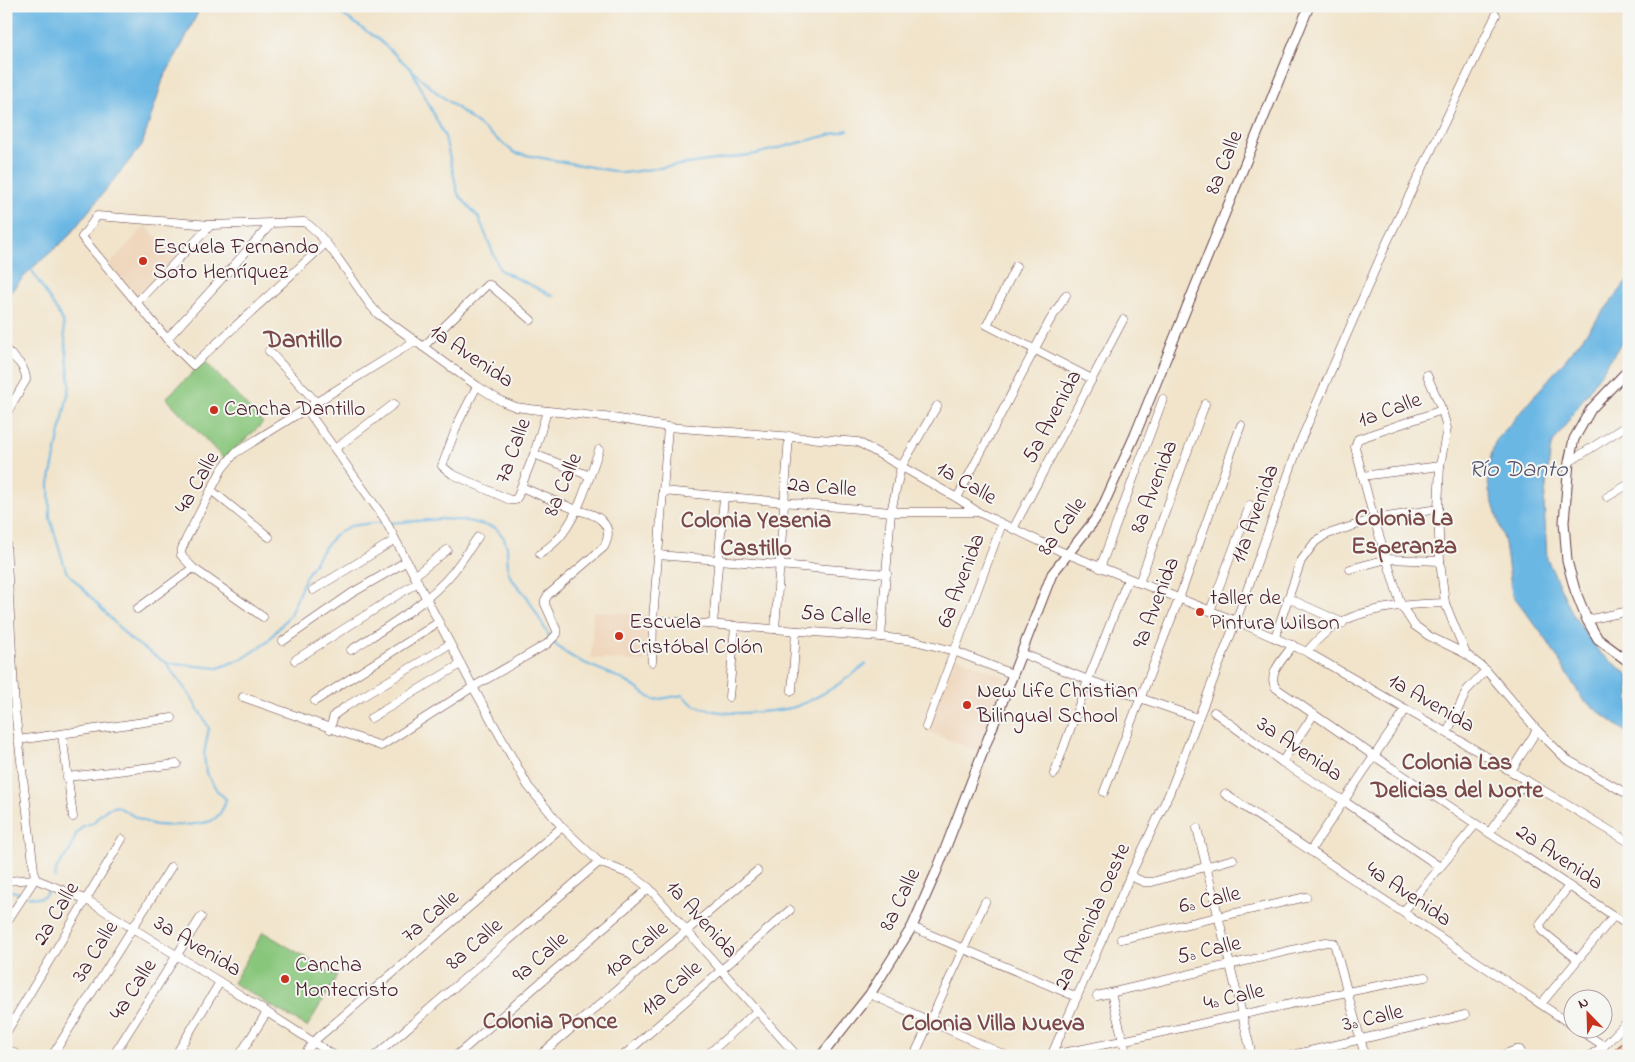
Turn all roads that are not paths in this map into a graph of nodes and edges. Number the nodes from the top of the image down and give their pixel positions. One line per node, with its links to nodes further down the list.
1 (1309, 6): 64 (street, 8a Calle)
2 (1496, 15): 90 (street, 11a Avenida)
3 (272, 223): 4 (street, 1a Avenida); 5 (street, 1a Avenida); 11 (street)
4 (211, 225): 8 (street); 8 (street, 1a Avenida)
5 (326, 243): 11 (street); 12 (street, 1a Avenida)
6 (1016, 266): 14 (street)
7 (1066, 295): 14 (street)
8 (137, 302): 11 (street)
9 (531, 320): 13 (street)
10 (1123, 320): 19 (street, 5a Avenida)
11 (168, 338)
12 (416, 342): 13 (street, 1a Avenida); 22 (street, 4a Calle)
13 (423, 347): 20 (street, 1a Avenida)
14 (1034, 349): 19 (street); 48 (street)
15 (6, 350): 29 (street)
16 (269, 351): 22 (street)
17 (1629, 369): 37 (street)
18 (1427, 375): 27 (street)
19 (1092, 379): 57 (street, 5a Avenida)
20 (477, 386): 28 (street, 1a Avenida); 43 (street, 7a Calle)
21 (1163, 398): 72 (street)
22 (317, 403): 26 (street, 4a Calle)
23 (394, 404): 34 (street)
24 (1205, 404): 77 (street, 8a Avenida)
25 (937, 406): 39 (street)
26 (307, 410): 34 (street); 44 (street, 4a Calle)
27 (1442, 410): 38 (street); 41 (street, 1a Calle)
28 (547, 411): 32 (street, 1a Avenida); 36 (street, 7a Calle)
29 (6, 414)
30 (1629, 424): 37 (street)
31 (1242, 425): 81 (street, 9a Avenida)
32 (668, 427): 33 (street, 1a Calle); 45 (street)
33 (789, 436): 39 (street, 1a Calle); 49 (street)
34 (335, 449): 60 (street, 1a Avenida)
35 (599, 450): 40 (street, 8a Calle)
36 (534, 454): 40 (street); 43 (street, 7a Calle)
37 (1569, 462): 89 (street)
38 (1440, 466): 41 (street); 51 (street)
39 (901, 467): 48 (street, 1a Calle); 53 (street)
40 (590, 476): 52 (street, 8a Calle)
41 (1362, 476): 55 (street)
42 (1629, 484): 47 (street)
43 (522, 487): 52 (street)
44 (211, 490): 58 (street); 71 (street, 4a Calle)
45 (663, 491): 46 (street, 2a Calle); 65 (street)
46 (724, 497): 49 (street, 2a Calle); 67 (street)
47 (1607, 497)
48 (957, 498): 54 (street, 1a Calle)
49 (785, 502): 53 (street, 2a Calle); 70 (street)
50 (1250, 504): 85 (street)
51 (1438, 509): 55 (street); 68 (street)
52 (576, 510): 63 (street, 8a Calle); 114 (street)
53 (891, 512): 54 (street, 2a Calle); 74 (street)
54 (978, 512): 56 (street, 1a Calle)
55 (1374, 519): 66 (street); 80 (street)
56 (1002, 524): 57 (street, 1a Calle); 103 (street, 6a Avenida)
57 (1013, 530): 64 (street, 1a Calle)
58 (269, 537)
59 (478, 537): 79 (street)
60 (395, 540): 69 (street, 1a Avenida); 78 (street)
61 (6, 542): 121 (street)
62 (447, 550): 76 (street)
63 (540, 554)
64 (1067, 554): 72 (street, 1a Calle); 105 (street, 8a Calle)
65 (658, 555): 67 (street); 88 (street)
66 (1388, 559): 68 (street); 73 (street); 83 (street)
67 (719, 560): 70 (street); 93 (street)
68 (1440, 560): 82 (street)
69 (407, 561): 76 (street, 1a Avenida); 99 (street)
70 (780, 565): 74 (street); 95 (street)
71 (193, 568): 84 (street); 87 (street)
72 (1100, 568): 75 (street, 1a Calle)
73 (1350, 569)
74 (886, 574): 97 (street)
75 (1128, 578): 77 (street, 1a Calle); 113 (street)
76 (416, 579): 79 (street, 1a Avenida); 107 (street)
77 (1139, 583): 81 (street, 1a Calle)
78 (313, 590)
79 (426, 598): 91 (street, 1a Avenida); 102 (street)
80 (1288, 598): 92 (street); 98 (street)
81 (1179, 599): 85 (street, 1a Calle); 118 (street, 9a Avenida)
82 (1445, 603): 83 (street); 106 (street)
83 (1401, 604): 92 (street); 106 (street)
84 (136, 610)
85 (1210, 611): 90 (street, 1a Calle)
86 (1629, 611): 89 (street)
87 (263, 617)
88 (653, 620): 93 (street, 5a Calle); 108 (street)
89 (1587, 620): 109 (street)
90 (1236, 621): 98 (street, 1a Avenida); 127 (street, 11a Avenida)
91 (439, 622): 100 (street, 1a Avenida); 119 (street)
92 (1342, 623): 104 (street)
93 (713, 624): 94 (street, 5a Calle)
94 (736, 626): 95 (street, 5a Calle); 117 (street)
95 (775, 629): 96 (street, 5a Calle)
96 (796, 631): 97 (street, 5a Calle); 115 (street)
97 (881, 637): 103 (street, 5a Calle)
98 (1275, 637): 101 (street, 1a Avenida)
99 (283, 641)
100 (450, 644): 110 (street, 1a Avenida); 129 (street)
101 (1294, 645): 104 (street, 1a Avenida); 124 (street, 2a Avenida)
102 (351, 650)
103 (954, 651): 112 (street, 5a Calle); 128 (street)
104 (1307, 652): 120 (street, 1a Avenida)
105 (1021, 653): 112 (street, 8a Calle); 113 (street)
106 (1466, 654): 111 (street)
107 (295, 660)
108 (652, 662)
109 (1629, 662)
110 (461, 664): 114 (street, 1a Avenida); 126 (street)
111 (1486, 670): 130 (street); 131 (street)
112 (1012, 674): 175 (street, 8a Calle)
113 (1088, 680): 118 (street); 138 (street)
114 (473, 687): 129 (street); 148 (street, 1a Avenida)
115 (792, 691)
116 (243, 697): 129 (street)
117 (729, 697)
118 (1140, 697): 127 (street); 141 (street, 9a Avenida)
119 (315, 701)
120 (1406, 709): 131 (street, 1a Avenida); 134 (street)
121 (15, 710): 122 (street); 133 (street)
122 (6, 712)
123 (1214, 712): 135 (street, 3a Avenida)
124 (1314, 714): 134 (street, 2a Avenida); 135 (street)
125 (172, 718): 132 (street)
126 (371, 718)
127 (1198, 718): 142 (street, 11a Avenida)
128 (926, 727)
129 (330, 729)
130 (1536, 730): 137 (street); 144 (street)
131 (1447, 733): 137 (street, 1a Avenida)
132 (62, 734): 133 (street); 139 (street)
133 (18, 740): 162 (street)
134 (1374, 756): 145 (street); 147 (street, 2a Avenida)
135 (1282, 762): 145 (street, 3a Avenida)
136 (177, 764): 139 (street)
137 (1511, 771): 140 (street, 1a Avenida)
138 (1054, 774)
139 (68, 777): 146 (street)
140 (1526, 780): 150 (street); 152 (street, 1a Avenida)
141 (1104, 792)
142 (1168, 794): 160 (street, 2a Avenida Oeste)
143 (1225, 794): 153 (street, 4a Avenida)
144 (1629, 796)
145 (1344, 801): 153 (street); 158 (street, 3a Avenida)
146 (73, 817)
147 (1476, 824): 150 (street, 2a Avenida); 158 (street)
148 (562, 827): 155 (street, 1a Avenida); 202 (street, 7a Calle)
149 (1197, 828): 156 (street)
150 (1490, 833): 163 (street, 2a Avenida)
151 (122, 839): 166 (street, 2a Calle)
152 (1629, 842)
153 (1310, 851): 169 (street, 4a Avenida)
154 (1233, 859): 156 (street)
155 (599, 862): 164 (street, 1a Avenida); 217 (street, 8a Calle)
156 (1207, 866): 160 (street); 170 (street)
157 (170, 867): 176 (street, 3a Calle)
158 (1440, 867): 169 (street)
159 (757, 871): 177 (street, 10a Calle)
160 (1130, 876): 190 (street, 2a Avenida Oeste)
161 (6, 881): 162 (street)
162 (34, 882): 166 (street, 3a Avenida); 173 (street)
163 (1569, 886): 171 (street, 2a Avenida); 181 (street)
164 (649, 888): 177 (street, 1a Avenida); 218 (street, 9a Calle)
165 (1306, 897): 170 (street, 6ª Calle)
166 (87, 900): 176 (street, 3a Avenida); 199 (street, 2a Calle)
167 (984, 902): 179 (street)
168 (790, 910): 183 (street, 11a Calle)
169 (1403, 912): 191 (street, 4a Avenida)
170 (1219, 916): 178 (street, 6ª Calle); 182 (street)
171 (1614, 916): 174 (street, 2a Avenida); 181 (street)
172 (201, 918): 180 (street, 4a Calle)
173 (6, 923)
174 (1629, 926)
175 (912, 927): 179 (street); 188 (street, 8a Calle)
176 (132, 928): 180 (street, 3a Avenida); 211 (street, 3a Calle)
177 (687, 930): 183 (street, 1a Avenida); 219 (street, 10a Calle)
178 (1121, 939)
179 (963, 949): 190 (street); 198 (street)
180 (177, 956): 185 (street, 3a Avenida); 212 (street, 4a Calle)
181 (1577, 959): 191 (street)
182 (1230, 964): 186 (street, 5ª Calle); 187 (street, 5ª Calle); 194 (street)
183 (722, 969): 192 (street, 1a Avenida); 220 (street, 11a Calle)
184 (1425, 977): 186 (street, 4ª Calle)
185 (220, 982): 193 (street, 3a Avenida); 213 (street)
186 (1348, 990): 194 (street, 4ª Calle); 200 (street)
187 (1111, 992): 189 (street, 5ª Calle); 203 (street)
188 (870, 994): 198 (street); 222 (street, 8a Calle)
189 (1097, 996)
190 (1077, 998): 209 (street, 2a Avenida Oeste)
191 (1541, 1004): 196 (street, 4a Avenida)
192 (757, 1011): 208 (street, 1a Avenida); 221 (street)
193 (267, 1012): 202 (street, 3a Avenida); 214 (street)
194 (1241, 1014): 203 (street, 4ª Calle); 226 (street)
195 (1464, 1015): 200 (street, 3ª Calle)
196 (1562, 1018)
197 (1629, 1020): 205 (street)
198 (930, 1021): 223 (street); 224 (street)
199 (6, 1033)
200 (1361, 1040): 227 (street, 3ª Calle); 228 (street)
201 (1595, 1040): 205 (street)
202 (313, 1042): 215 (street, 7a Calle); 216 (street, 3a Avenida)
203 (1123, 1042): 209 (street, 4ª Calle); 225 (street)
204 (1629, 1045): 231 (main road)
205 (1604, 1046): 230 (street)
206 (6, 1048): 210 (street)
207 (1522, 1053): 229 (street)
208 (793, 1054)
209 (1051, 1055)
210 (19, 1056)
211 (52, 1056)
212 (113, 1056)
213 (175, 1056)
214 (239, 1056)
215 (304, 1056)
216 (335, 1056)
217 (375, 1056)
218 (456, 1056)
219 (539, 1056)
220 (623, 1056)
221 (706, 1056)
222 (822, 1056)
223 (914, 1056)
224 (1008, 1056)
225 (1126, 1056)
226 (1252, 1056)
227 (1288, 1056)
228 (1365, 1056)
229 (1500, 1056)
230 (1589, 1056)
231 (1617, 1056)

